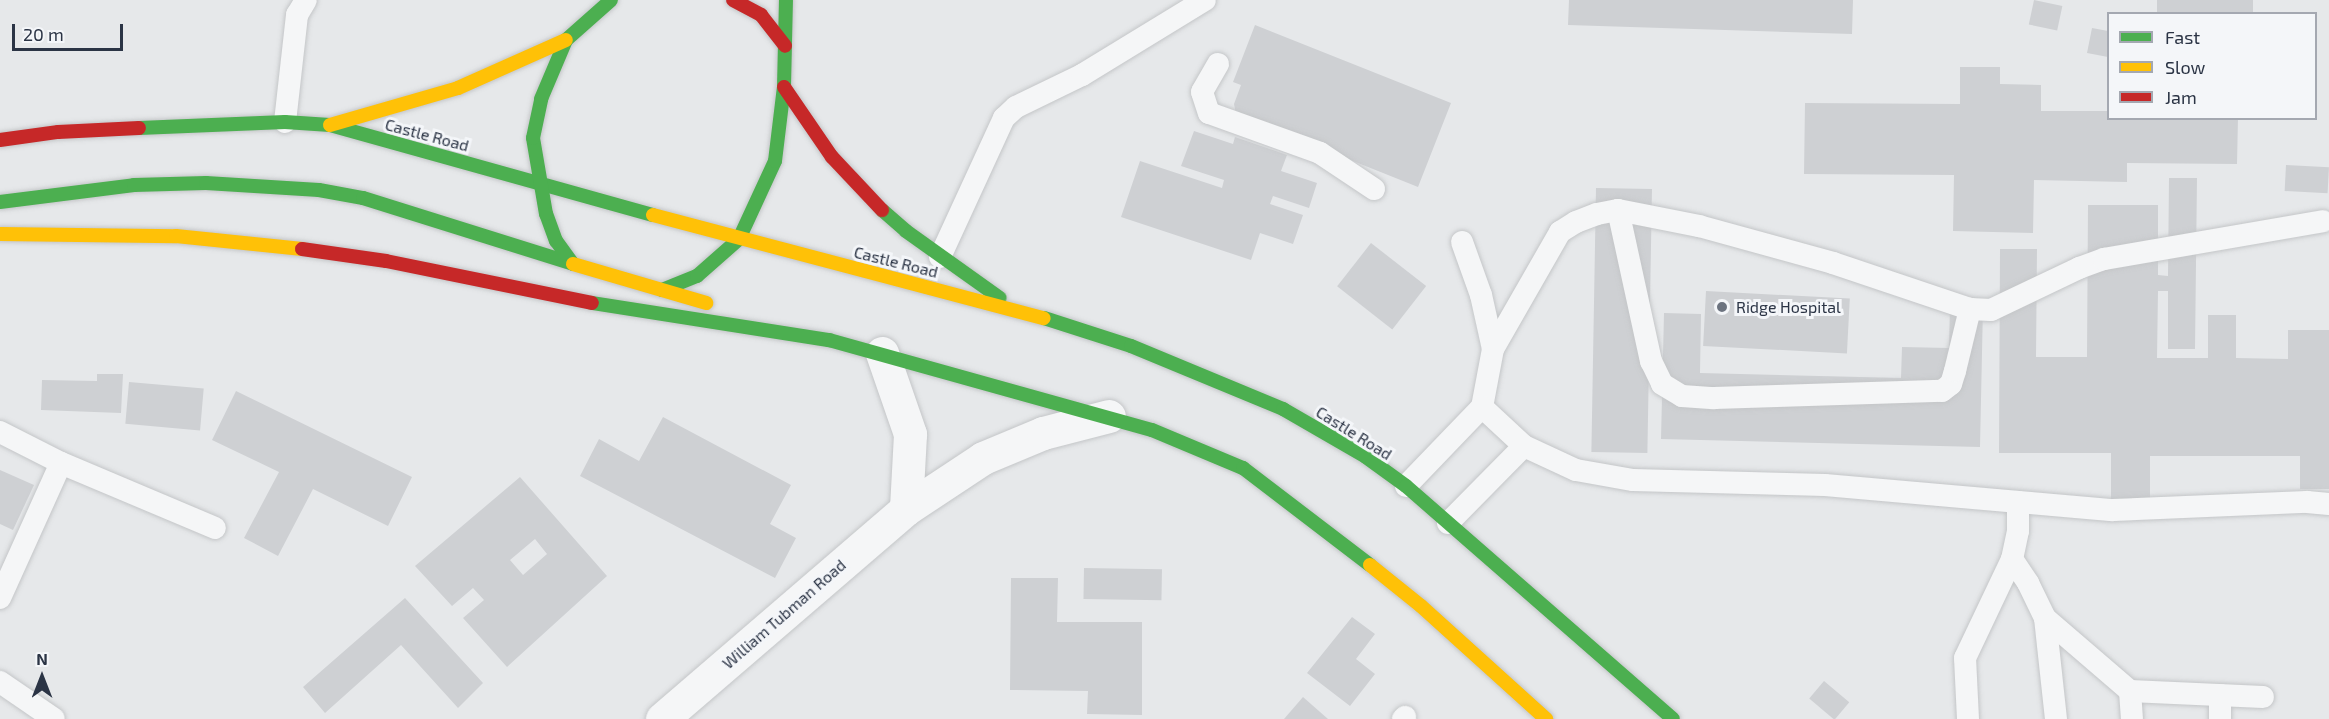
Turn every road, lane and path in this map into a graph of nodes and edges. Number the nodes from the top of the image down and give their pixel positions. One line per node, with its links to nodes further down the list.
1 (306, 0): 10 (lane)
2 (611, 0): 6 (main road)
3 (733, 0): 7 (main road)
4 (786, 0): 7 (main road)
5 (1205, 0): 21 (lane)
6 (566, 40): 11 (main road); 13 (main road)
7 (785, 46): 9 (main road)
8 (1218, 64): 14 (lane)
9 (784, 87): 19 (main road); 21 (main road)
10 (285, 122): 11 (main road, Castle Road); 12 (main road, Castle Road)
11 (330, 125): 13 (main road, Castle Road)
12 (0, 140)
13 (539, 183): 19 (main road, Castle Road); 22 (main road)
14 (1374, 189)
15 (0, 202): 22 (main road)
16 (1618, 210): 24 (lane); 24 (lane); 27 (lane)
17 (2323, 221): 24 (lane)
18 (0, 234): 26 (main road)
19 (739, 239): 23 (main road); 25 (main road, Castle Road)
20 (1462, 242): 27 (lane)
21 (940, 257): 25 (main road)
22 (573, 264): 23 (main road)
23 (662, 290): 26 (main road)
24 (1970, 309)
25 (1019, 310): 34 (main road, Castle Road)
26 (829, 340): 28 (main road)
27 (1493, 349): 29 (lane)
28 (882, 353): 30 (main road); 37 (street)
29 (1482, 407): 32 (lane); 34 (lane)
30 (1109, 416): 37 (street, William Tubman Road); 49 (main road)
31 (0, 432): 33 (lane)
32 (1524, 446): 35 (lane); 38 (lane)
33 (62, 463): 39 (lane); 41 (lane)
34 (1406, 486): 38 (main road, Castle Road)
35 (2018, 502): 36 (lane); 40 (lane)
36 (2329, 504)
37 (906, 509): 48 (street, William Tubman Road)
38 (1448, 523): 50 (main road, Castle Road)
39 (215, 528)
40 (2012, 559): 42 (lane); 51 (lane)
41 (0, 598)
42 (2044, 618): 44 (lane); 52 (lane)
43 (0, 682): 47 (lane)
44 (2130, 691): 45 (lane); 53 (lane)
45 (2220, 695): 46 (lane); 54 (lane)
46 (2263, 697)
47 (54, 719)
48 (662, 719)
49 (1546, 719)
50 (1673, 719)
51 (1968, 719)
52 (2056, 719)
53 (2132, 719)
54 (2220, 719)

